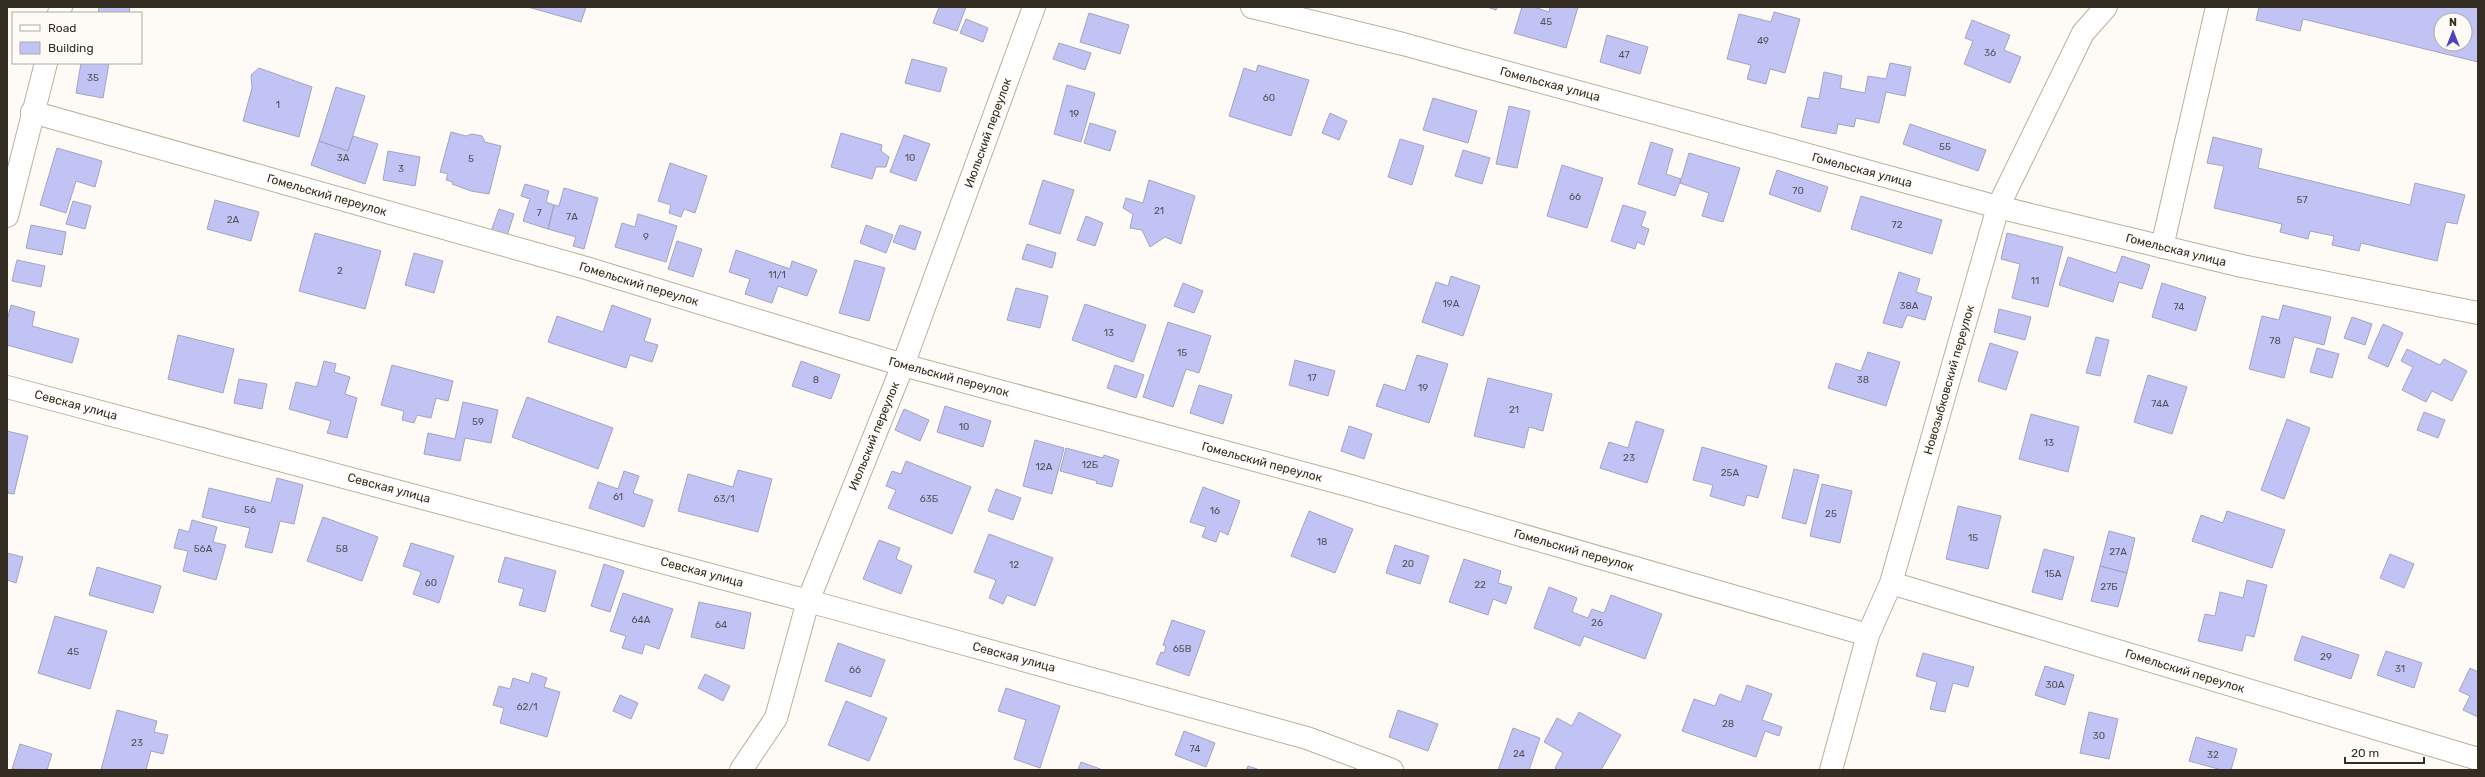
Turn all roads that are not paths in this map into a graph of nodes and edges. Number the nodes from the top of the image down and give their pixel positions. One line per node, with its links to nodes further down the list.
1 (1034, 7): 11 (street, Июльский переулок)
2 (1252, 7): 7 (street, Гомельская улица)
3 (2106, 7): 7 (street, Новозыбковский переулок)
4 (2217, 7): 9 (street)
5 (46, 64): 6 (street)
6 (32, 112): 8 (street); 11 (street, Гомельский переулок)
7 (1998, 207): 9 (street, Гомельская улица); 13 (street, Новозыбковский переулок)
8 (7, 216)
9 (2162, 247): 10 (street, Гомельская улица)
10 (2478, 313)
11 (903, 365): 14 (street, Июльский переулок); 15 (street, Гомельский переулок)
12 (7, 387): 14 (street, Севская улица)
13 (1891, 583): 15 (street, Новозыбковский переулок); 16 (street, Гомельский переулок)
14 (808, 601): 17 (street, Июльский переулок); 18 (street, Севская улица)
15 (1868, 634): 19 (street, Новозыбковский переулок)
16 (2478, 759)
17 (741, 770)
18 (1392, 770)
19 (1831, 770)

